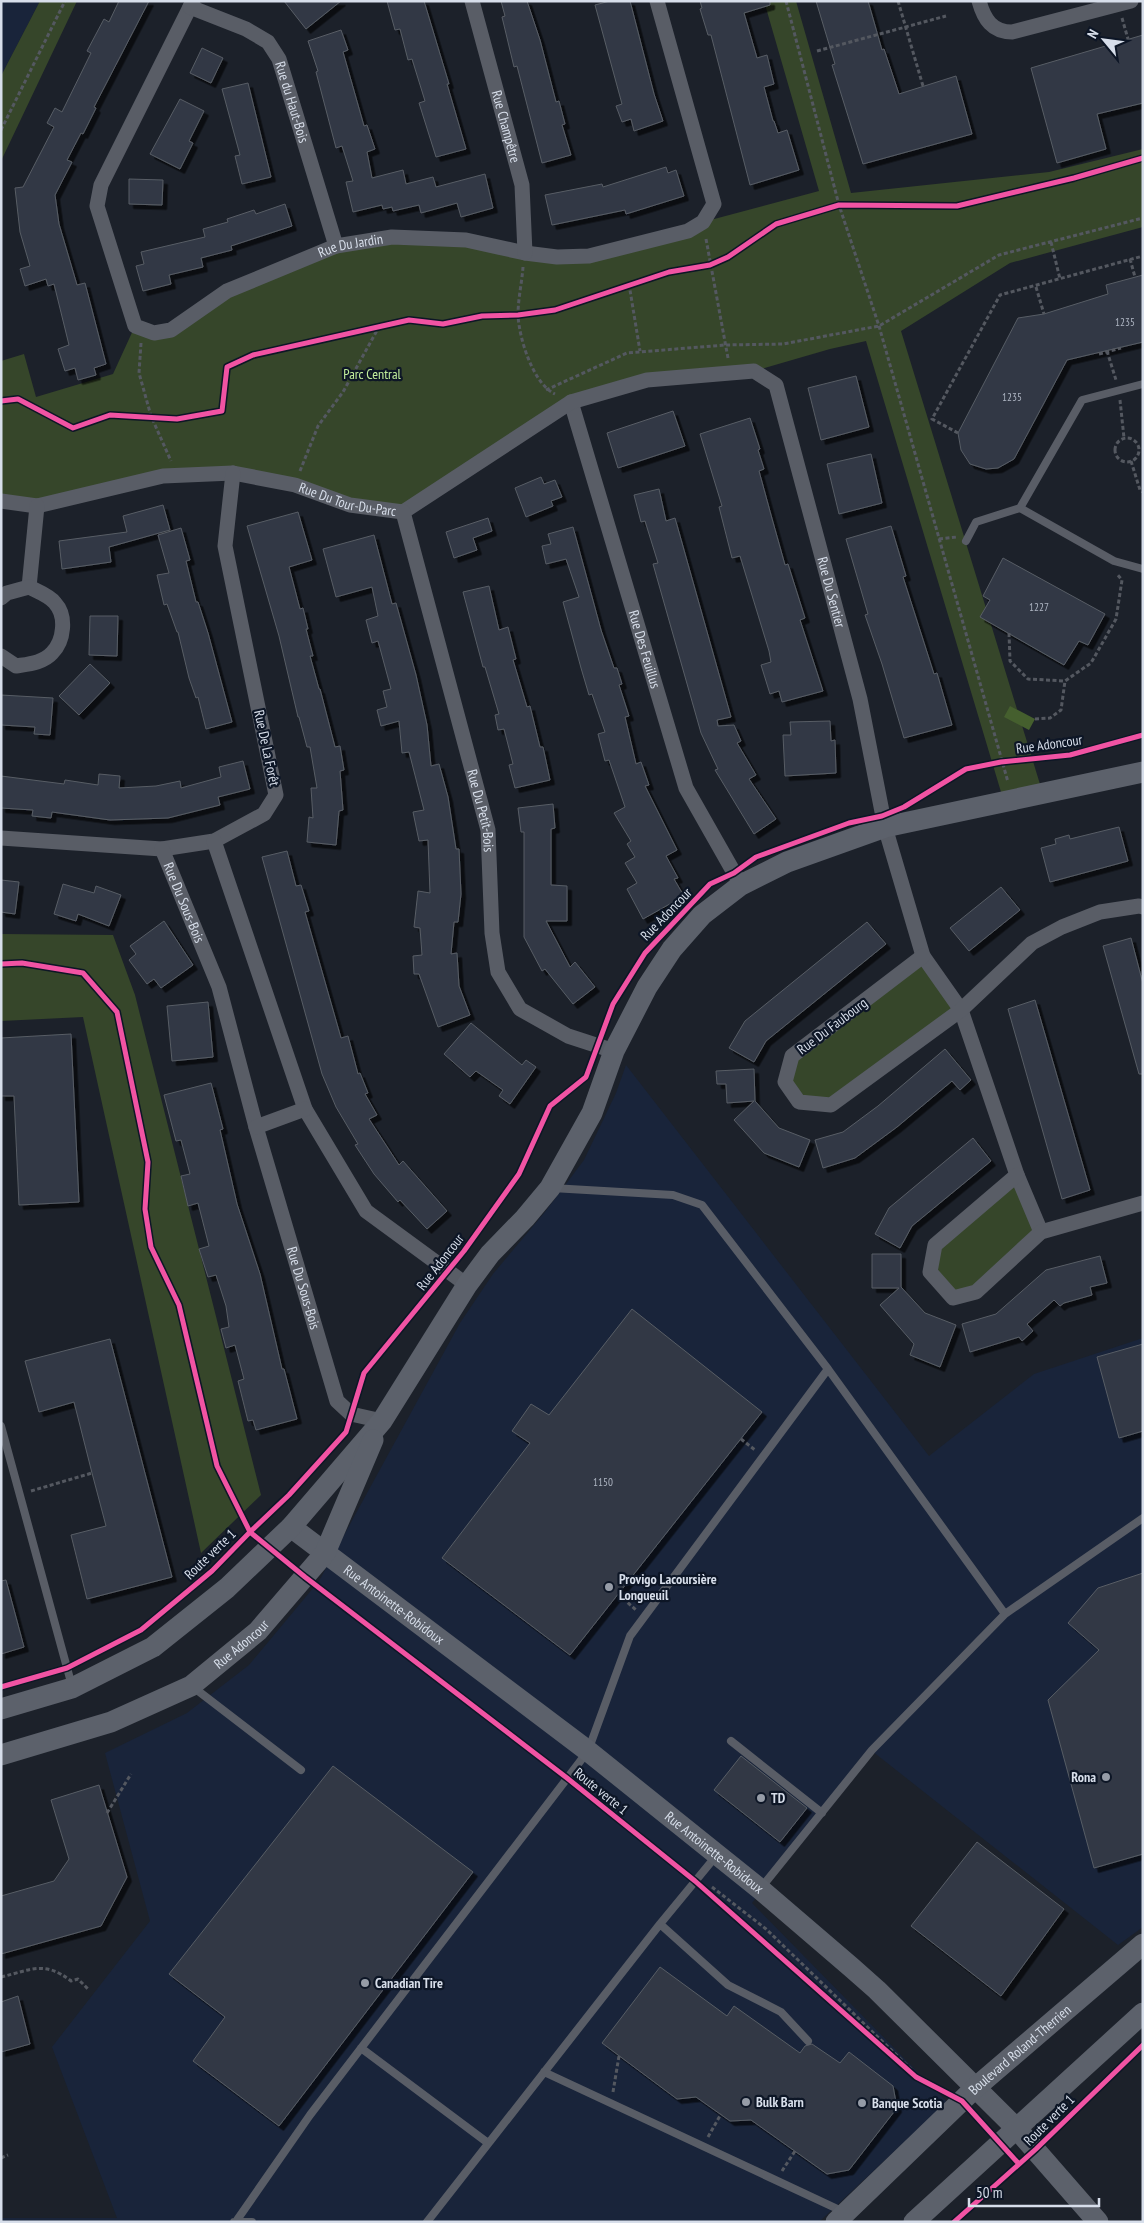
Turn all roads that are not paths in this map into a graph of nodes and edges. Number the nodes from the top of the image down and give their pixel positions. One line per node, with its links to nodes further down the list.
1 (472, 1): 7 (street, Rue Champêtre)
2 (657, 1): 7 (street, Rue Du Jardin)
3 (979, 1): 4 (street)
4 (1131, 1)
5 (192, 4): 6 (street, Rue du Haut-Bois); 6 (street, Rue Du Jardin)
6 (336, 246): 7 (street, Rue Du Jardin)
7 (525, 253)
8 (754, 371): 10 (street, Rue Du Tour-Du-Parc); 22 (street, Rue Du Sentier)
9 (1143, 384): 14 (lane)
10 (571, 402): 15 (street, Rue Du Tour-Du-Parc); 26 (street, Rue Des Feuillus)
11 (234, 473): 13 (street, Rue Du Tour-Du-Parc); 15 (street, Rue Du Tour-Du-Parc); 24 (street, Rue De La Forêt)
12 (1, 501): 13 (street, Rue Du Tour-Du-Parc)
13 (37, 506): 18 (street)
14 (1020, 508): 16 (lane); 17 (lane)
15 (403, 512): 30 (street, Rue Du Petit-Bois)
16 (966, 541)
17 (1143, 570)
18 (29, 587): 19 (street); 20 (street)
19 (1, 598)
20 (1, 656)
21 (1143, 772): 22 (street, Rue Adoncour)
22 (885, 827): 26 (street, Rue Adoncour); 28 (street)
23 (1, 838): 25 (street, Rue De La Forêt)
24 (214, 841): 25 (street, Rue De La Forêt); 31 (street)
25 (162, 849): 32 (street, Rue Du Sous-Bois)
26 (741, 885): 30 (street, Rue Adoncour)
27 (1143, 907): 29 (street, Rue Du Faubourg)
28 (923, 956): 29 (street); 29 (street, Rue Du Faubourg)
29 (961, 1010): 33 (street)
30 (614, 1051): 34 (street, Rue Adoncour)
31 (305, 1109): 32 (street); 37 (street)
32 (256, 1127): 39 (street, Rue Du Sous-Bois)
33 (1017, 1175): 36 (street); 36 (street)
34 (550, 1188): 37 (street, Rue Adoncour); 38 (lane)
35 (1143, 1203): 36 (street)
36 (1041, 1232)
37 (466, 1285): 39 (street, Rue Adoncour)
38 (828, 1369): 44 (lane); 49 (lane)
39 (382, 1421): 42 (street, Rue Adoncour); 43 (street, Rue Adoncour)
40 (1, 1426): 46 (lane)
41 (1143, 1518): 44 (lane)
42 (291, 1527): 43 (street, Rue Antoinette-Robidoux); 46 (street, Rue Adoncour)
43 (325, 1554): 45 (street, Rue Adoncour); 49 (street, Rue Antoinette-Robidoux)
44 (1005, 1614): 52 (lane)
45 (191, 1686): 50 (street, Rue Adoncour); 51 (lane)
46 (72, 1688): 47 (street, Rue Adoncour)
47 (1, 1709)
48 (731, 1741): 52 (lane)
49 (588, 1751): 53 (street, Rue Antoinette-Robidoux); 59 (lane)
50 (1, 1755)
51 (301, 1770)
52 (822, 1813): 54 (lane)
53 (717, 1854): 54 (street, Rue Antoinette-Robidoux); 55 (lane)
54 (760, 1889): 61 (street, Rue Antoinette-Robidoux)
55 (660, 1924): 58 (lane); 60 (lane)
56 (1143, 1944): 61 (street, Boulevard Roland-Therrien)
57 (1143, 2013): 62 (street)
58 (808, 2041)
59 (361, 2048): 63 (lane); 65 (lane)
60 (544, 2072): 63 (lane); 64 (lane)
61 (975, 2088): 62 (street, Rue Antoinette-Robidoux); 64 (street, Boulevard Roland-Therrien)
62 (1016, 2128): 68 (street); 69 (street, Rue Antoinette-Robidoux)
63 (488, 2143): 67 (lane)
64 (841, 2217)
65 (235, 2221): 66 (lane)
66 (252, 2222)
67 (427, 2222)
68 (914, 2222)
69 (1098, 2222)

